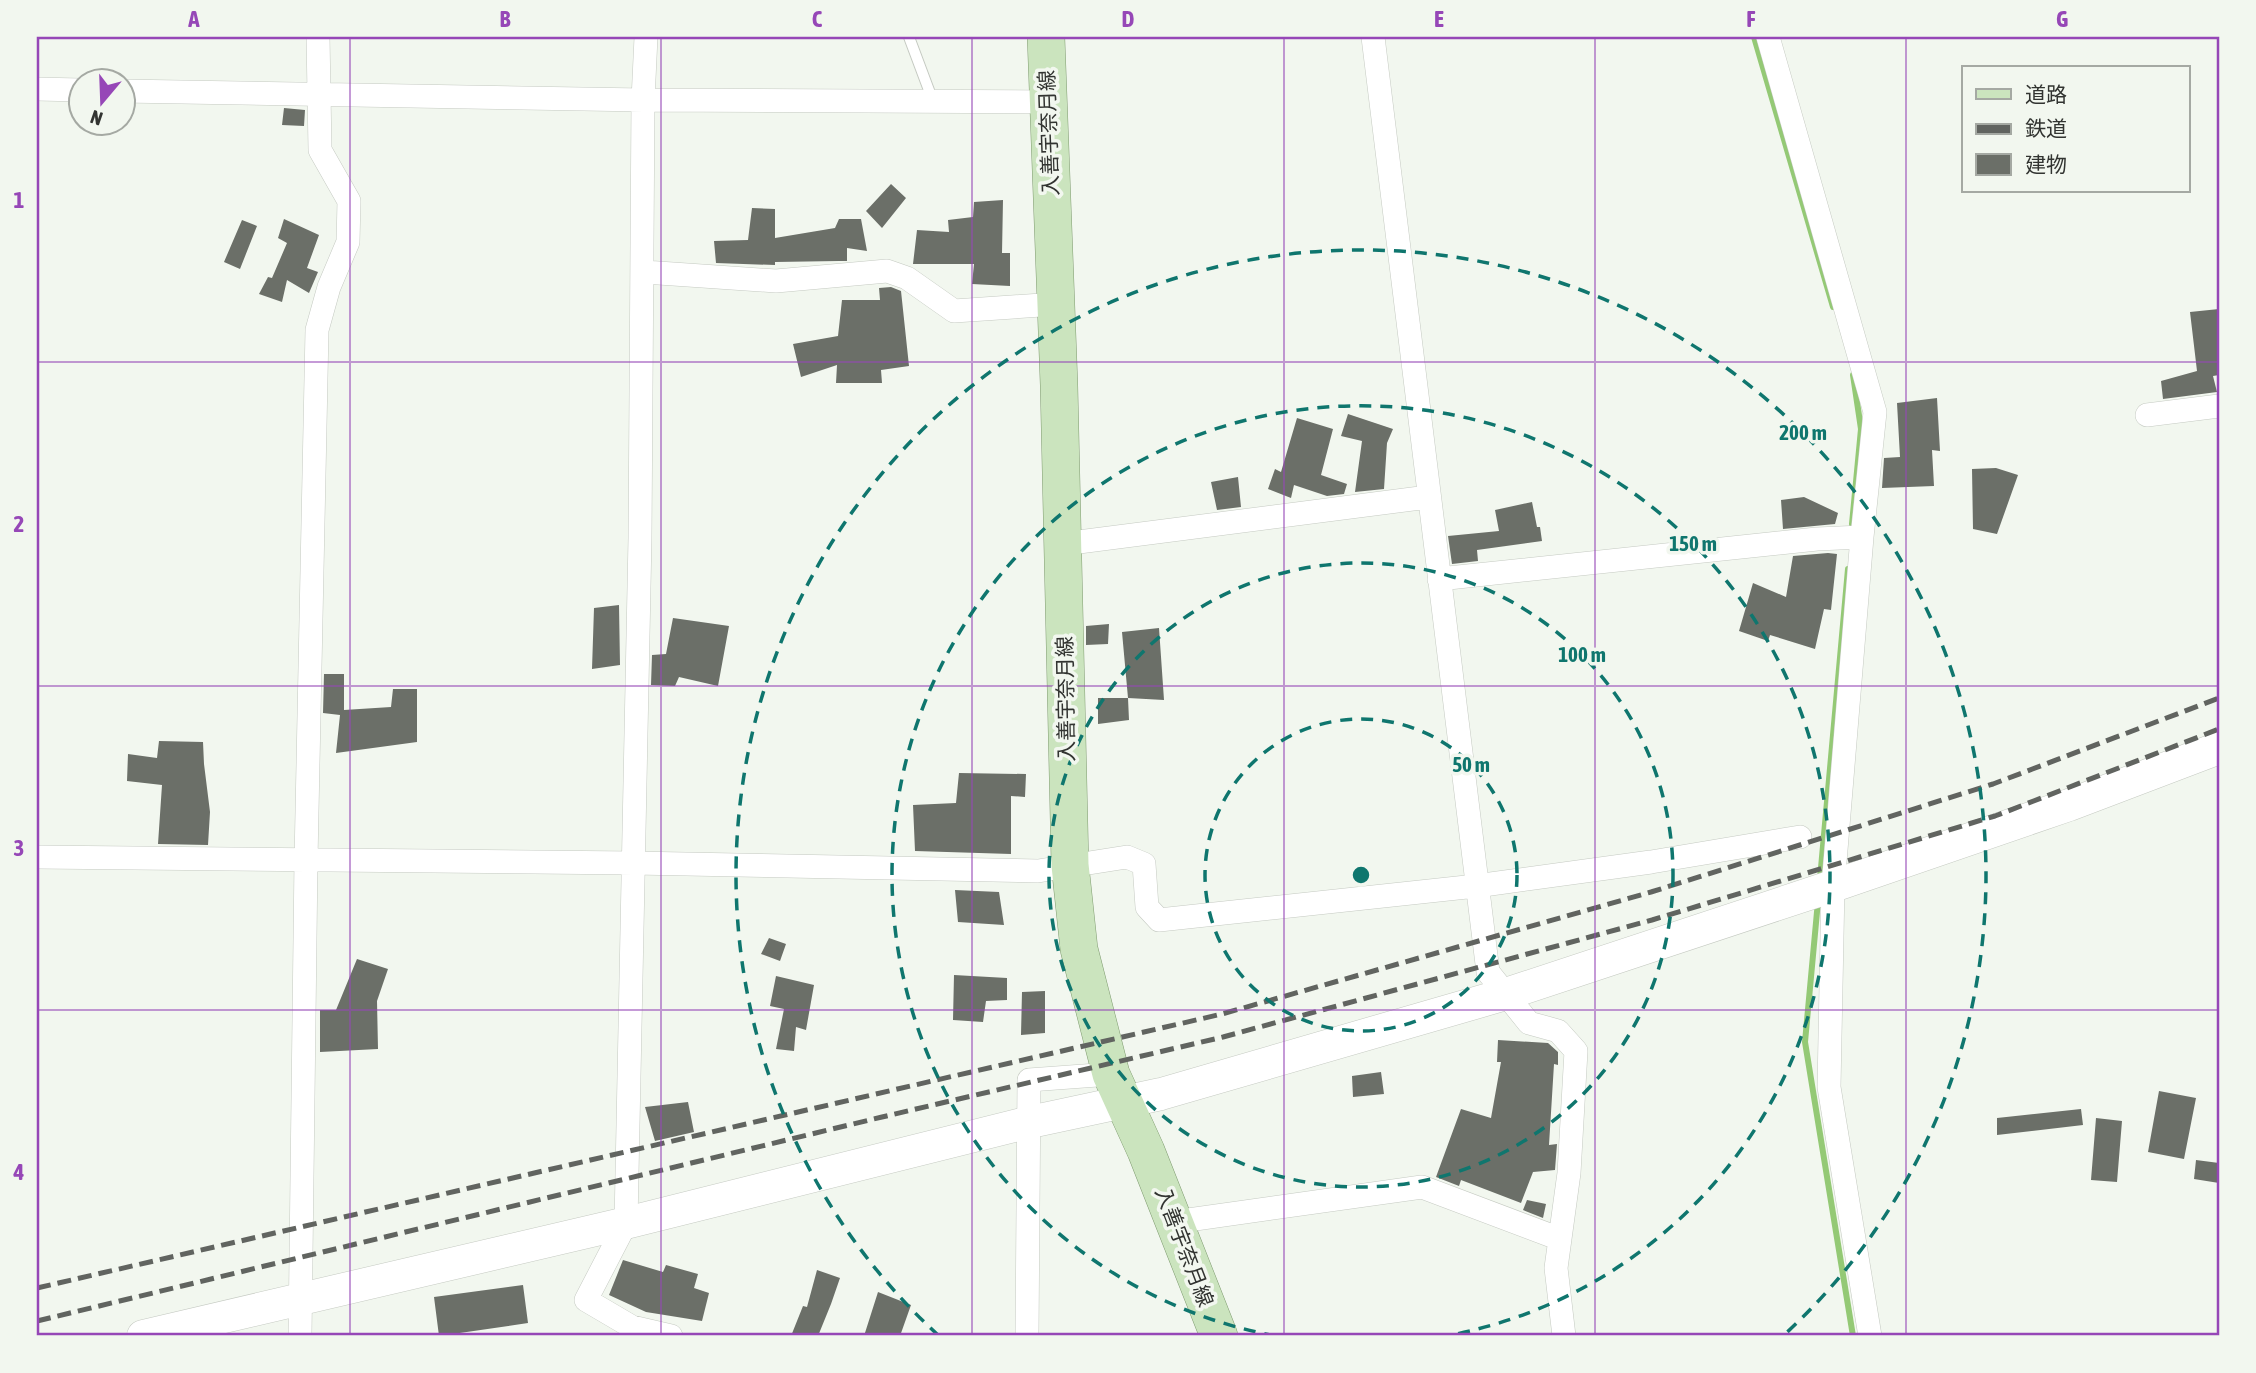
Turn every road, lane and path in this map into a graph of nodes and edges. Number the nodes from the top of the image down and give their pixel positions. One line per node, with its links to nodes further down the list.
1 (318, 37): 10 (street)
2 (646, 37): 11 (street)
3 (909, 37): 12 (lane)
4 (1046, 37): 13 (main road, 入善宇奈月線)
5 (1373, 37): 18 (street)
6 (1768, 37): 19 (street)
7 (37, 89): 8 (street)
8 (66, 90)
9 (136, 91): 10 (street)
10 (317, 93): 11 (street); 25 (street)
11 (643, 100): 12 (street); 14 (street)
12 (933, 101): 13 (street)
13 (1048, 102): 15 (main road, 入善宇奈月線)
14 (643, 272): 15 (street); 26 (street)
15 (1056, 304): 20 (main road, 入善宇奈月線)
16 (2219, 406): 17 (street)
17 (2147, 415)
18 (1428, 497): 20 (street); 21 (street)
19 (1862, 537): 21 (street); 29 (street)
20 (1063, 544): 27 (main road, 入善宇奈月線)
21 (1439, 579): 28 (street)
22 (2219, 748): 29 (street)
23 (1800, 837): 28 (street)
24 (37, 858): 25 (street)
25 (306, 860): 26 (street); 36 (street)
26 (634, 863): 27 (street); 34 (street)
27 (1070, 865): 28 (street); 31 (main road, 入善宇奈月線)
28 (1476, 886): 30 (street)
29 (1833, 886): 30 (street); 44 (street)
30 (1506, 994): 31 (street); 35 (street)
31 (1118, 1089): 32 (street); 32 (street); 33 (main road, 入善宇奈月線)
32 (1030, 1122): 34 (street); 41 (street)
33 (1174, 1222): 35 (street); 42 (main road, 入善宇奈月線)
34 (626, 1223): 36 (street); 37 (street)
35 (1560, 1239): 43 (street)
36 (301, 1300): 38 (street); 39 (street)
37 (632, 1332): 40 (street)
38 (142, 1336)
39 (300, 1336)
40 (671, 1336)
41 (1027, 1336)
42 (1219, 1336)
43 (1564, 1336)
44 (1870, 1336)

